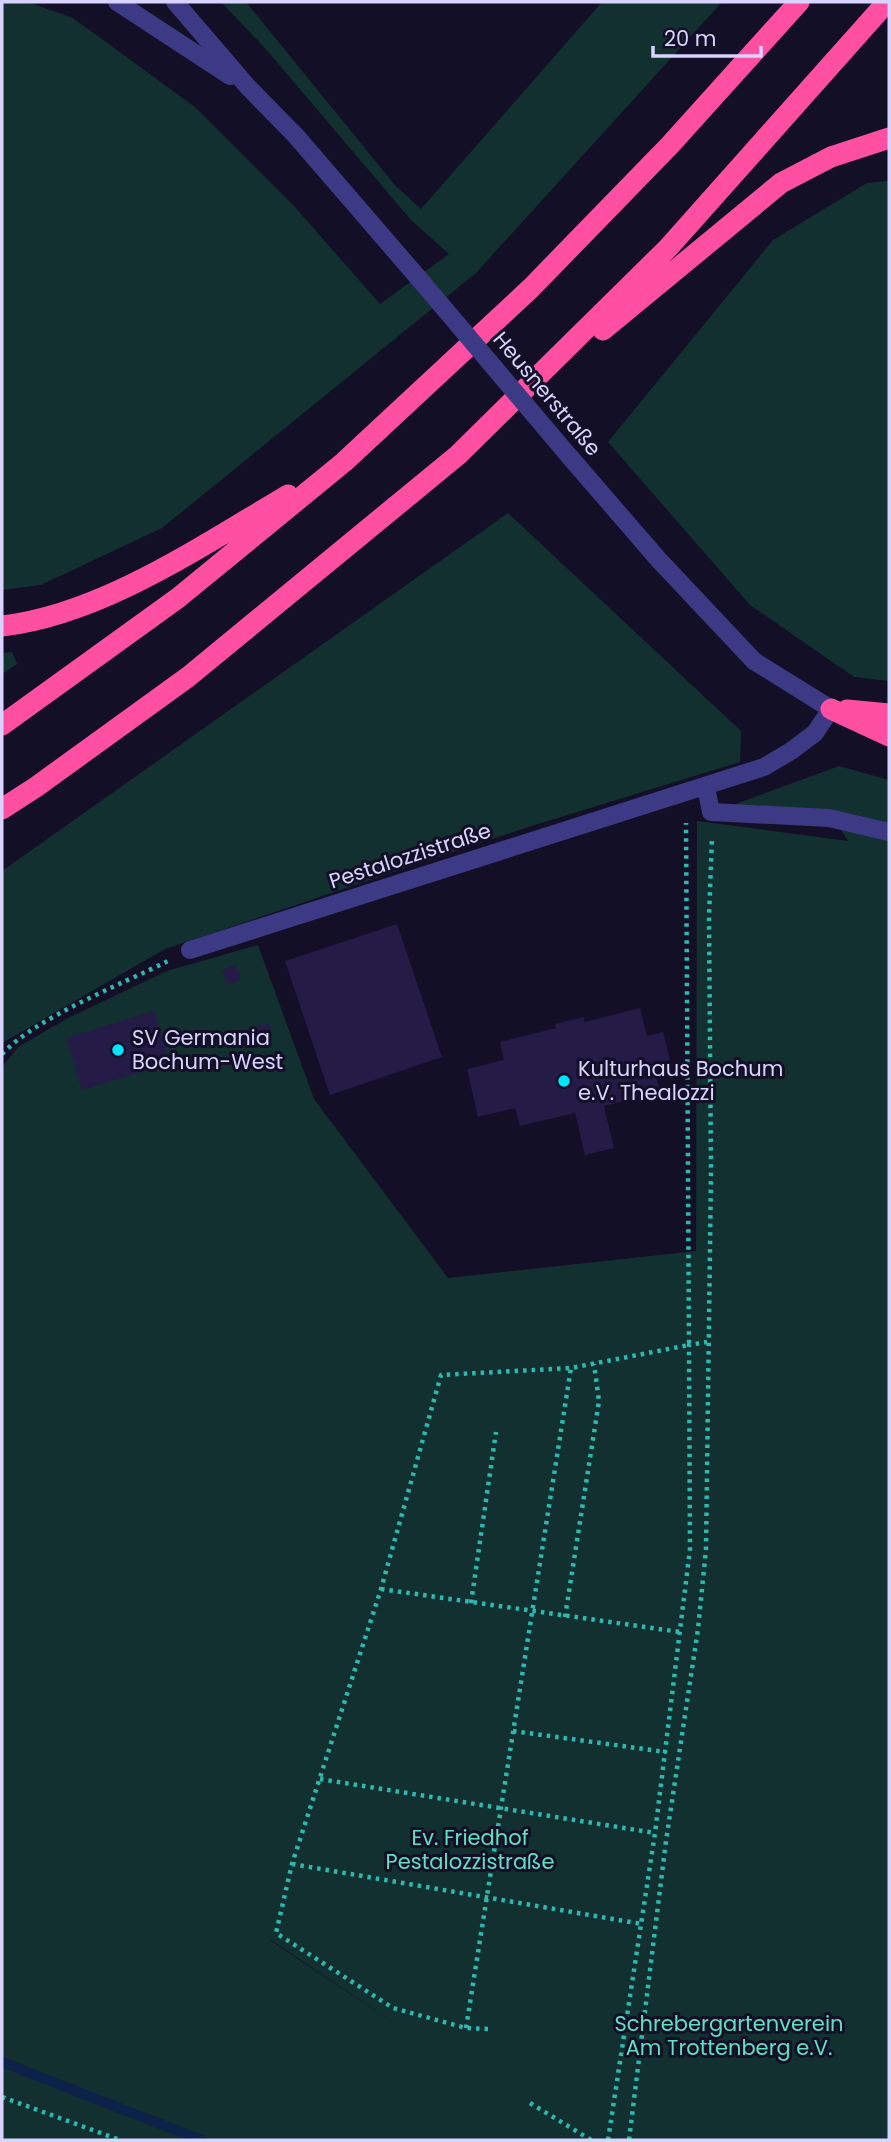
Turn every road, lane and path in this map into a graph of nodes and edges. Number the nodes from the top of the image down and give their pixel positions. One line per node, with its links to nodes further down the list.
1 (117, 2): 5 (street, Heusnerstraße)
2 (175, 2): 5 (street, Heusnerstraße)
3 (799, 2): 8 (highway)
4 (887, 2): 7 (highway)
5 (248, 87): 10 (street, Heusnerstraße, bridge)
6 (889, 138): 7 (highway)
7 (504, 411): 16 (highway)
8 (344, 462): 9 (highway); 12 (highway)
9 (2, 626)
10 (831, 709): 11 (highway); 13 (highway); 14 (street, Pestalozzistraße)
11 (889, 714)
12 (2, 725)
13 (889, 736)
14 (706, 786): 15 (street, Pestalozzistraße); 17 (street)
15 (682, 795): 19 (street, Pestalozzistraße); 22 (path)
16 (2, 809)
17 (711, 812): 18 (street); 21 (path)
18 (889, 832)
19 (190, 950): 20 (path)
20 (2, 1054)
21 (707, 1342): 22 (path); 46 (path)
22 (690, 1345): 23 (path); 30 (path)
23 (594, 1364): 24 (path); 29 (path)
24 (571, 1368): 26 (path); 28 (path)
25 (496, 1432): 27 (path)
26 (381, 1589): 27 (path); 33 (path)
27 (471, 1603): 28 (path)
28 (532, 1612): 29 (path); 31 (path)
29 (565, 1616): 30 (path)
30 (680, 1632): 32 (path)
31 (513, 1731): 32 (path); 34 (path)
32 (666, 1752): 35 (path)
33 (320, 1779): 34 (path); 36 (path)
34 (500, 1810): 35 (path); 37 (path)
35 (655, 1833): 38 (path)
36 (292, 1864): 37 (path); 39 (path)
37 (486, 1899): 38 (path); 39 (path)
38 (642, 1924): 45 (path)
39 (466, 2028): 40 (path)
40 (488, 2029)
41 (2, 2097): 43 (path)
42 (530, 2103): 44 (path)
43 (120, 2140)
44 (591, 2140)
45 (608, 2140)
46 (629, 2140)

